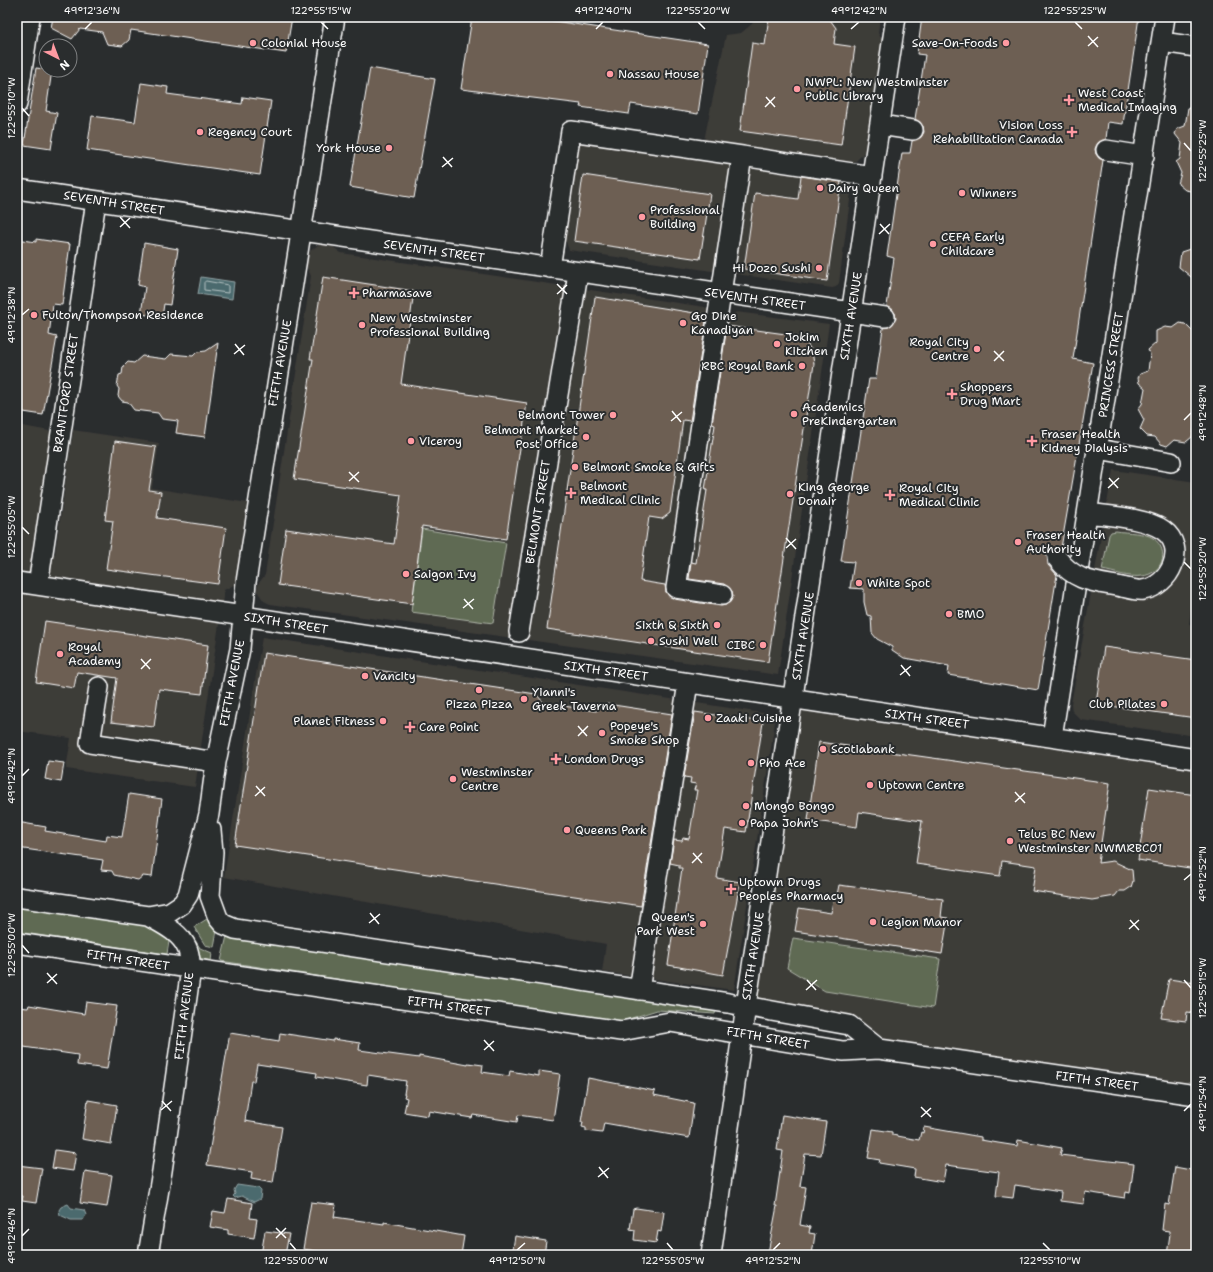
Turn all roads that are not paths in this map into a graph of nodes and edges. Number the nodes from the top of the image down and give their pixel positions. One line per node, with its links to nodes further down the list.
1 (30, 17): 7 (street)
2 (335, 17): 16 (street, FIFTH AVENUE)
3 (896, 17): 8 (street, SIXTH AVENUE)
4 (1165, 17): 5 (street, PRINCESS STREET)
5 (1162, 42): 6 (street); 12 (street, PRINCESS STREET)
6 (1196, 47)
7 (17, 104)
8 (880, 125): 9 (street); 13 (street, SIXTH AVENUE)
9 (913, 130)
10 (1106, 150): 12 (street)
11 (742, 156): 13 (street); 17 (street); 19 (street)
12 (1144, 156): 22 (street, PRINCESS STREET)
13 (872, 176): 20 (street, SIXTH AVENUE)
14 (17, 189): 15 (street, SEVENTH STREET)
15 (96, 200): 16 (street, SEVENTH STREET); 27 (street, BRANTFORD STREET)
16 (302, 231): 17 (street, SEVENTH STREET); 29 (street, FIFTH AVENUE)
17 (550, 268): 18 (street, SEVENTH STREET)
18 (578, 273): 19 (street, SEVENTH STREET); 30 (street, BELMONT STREET)
19 (721, 294): 20 (street, SEVENTH STREET); 28 (street)
20 (852, 313): 21 (street, SEVENTH STREET); 33 (street, SIXTH AVENUE)
21 (885, 317)
22 (1098, 449): 23 (street); 24 (street, PRINCESS STREET)
23 (1171, 462)
24 (1088, 513): 25 (street, bridge); 34 (street, PRINCESS STREET)
25 (1057, 558)
26 (17, 582): 27 (street, SIXTH STREET)
27 (38, 585): 29 (street, SIXTH STREET)
28 (722, 595)
29 (243, 616): 31 (street, SIXTH STREET); 36 (street, FIFTH AVENUE)
30 (518, 632)
31 (688, 684): 33 (street, SIXTH STREET); 42 (street)
32 (99, 687): 36 (street)
33 (793, 699): 34 (street, SIXTH STREET); 43 (street, SIXTH AVENUE)
34 (1052, 737): 35 (street, SIXTH STREET)
35 (1196, 759)
36 (216, 762): 37 (street, FIFTH AVENUE)
37 (210, 814): 39 (street, FIFTH AVENUE); 42 (street)
38 (17, 897): 39 (street)
39 (148, 916): 41 (street, FIFTH AVENUE)
40 (17, 943): 41 (street, FIFTH STREET)
41 (191, 969): 44 (street, FIFTH STREET); 47 (street, FIFTH AVENUE)
42 (639, 990): 43 (street)
43 (746, 1006): 44 (street, SIXTH AVENUE); 45 (street)
44 (742, 1034): 45 (street, FIFTH STREET); 48 (street, SIXTH AVENUE)
45 (879, 1049): 46 (street, FIFTH STREET)
46 (1196, 1095)
47 (148, 1255)
48 (711, 1255)

